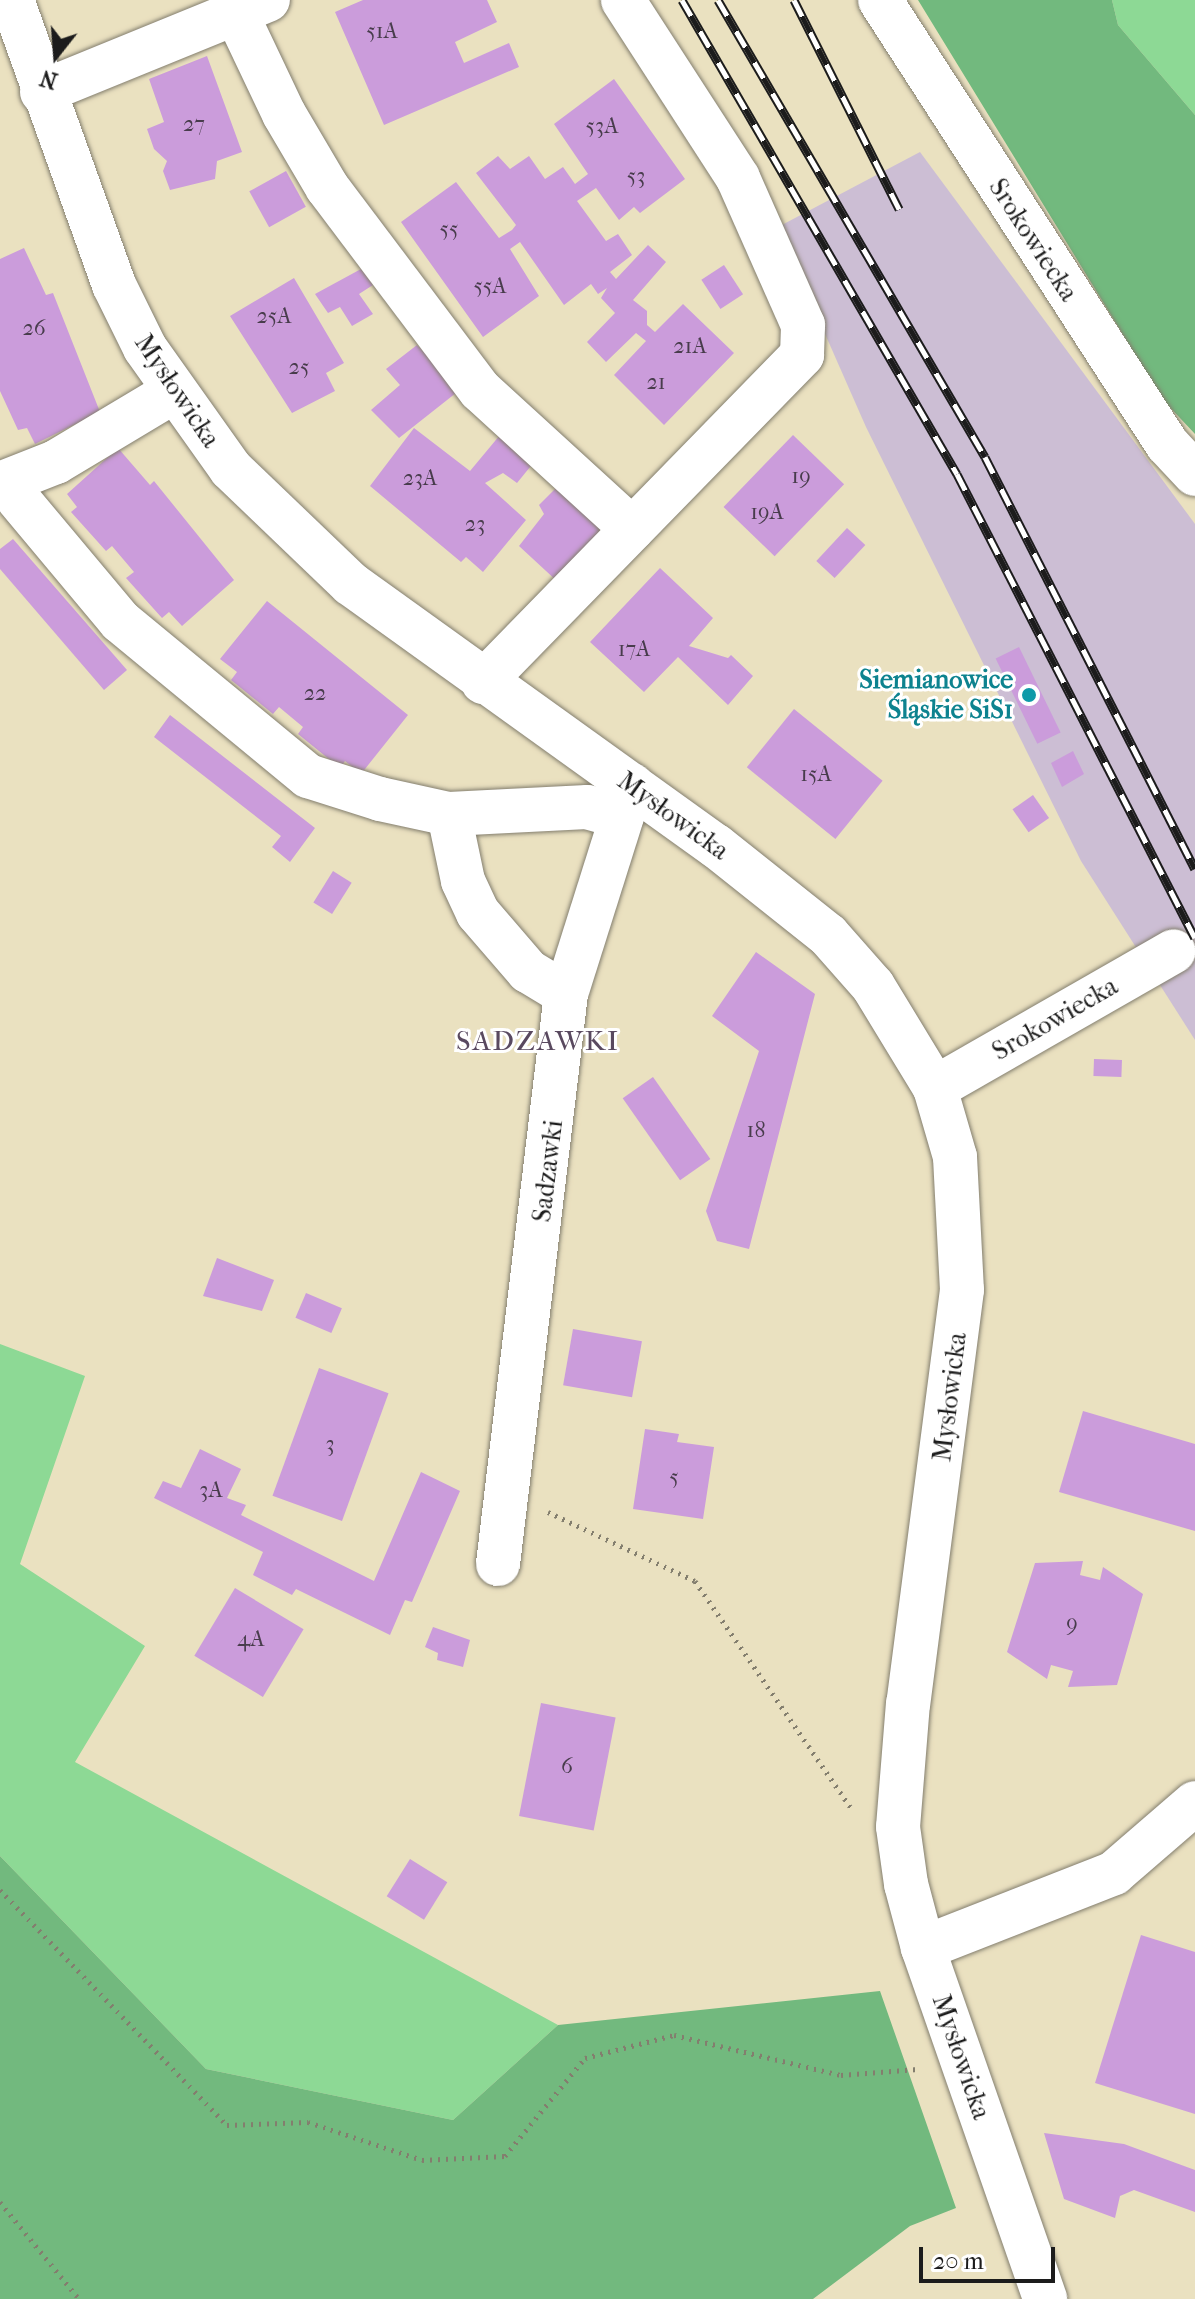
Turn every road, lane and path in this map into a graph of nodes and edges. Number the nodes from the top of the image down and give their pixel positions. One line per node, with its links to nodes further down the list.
1 (12, 0): 5 (street, Mysłowicka)
2 (623, 0): 9 (street)
3 (880, 0): 7 (street, Srokowiecka)
4 (252, 6): 5 (street); 9 (street)
5 (42, 92): 6 (street, Mysłowicka)
6 (173, 392): 8 (street); 10 (street, Mysłowicka)
7 (1195, 474)
8 (8, 477): 12 (street)
9 (632, 529): 10 (street)
10 (483, 682): 11 (street, Mysłowicka)
11 (627, 801): 12 (street); 14 (street, Sadzawki); 15 (street, Mysłowicka)
12 (449, 814): 14 (street)
13 (1174, 951): 15 (street, Srokowiecka)
14 (566, 994): 16 (street, Sadzawki)
15 (935, 1088): 21 (street, Mysłowicka)
16 (507, 1493): 17 (street, Sadzawki); 19 (path)
17 (498, 1564)
18 (1195, 1803): 21 (street)
19 (858, 1819)
20 (0, 1890): 22 (path)
21 (923, 1948): 22 (street, Mysłowicka)
22 (963, 2066): 25 (street, Mysłowicka)
23 (0, 2202): 24 (path)
24 (79, 2299)
25 (1045, 2299)

